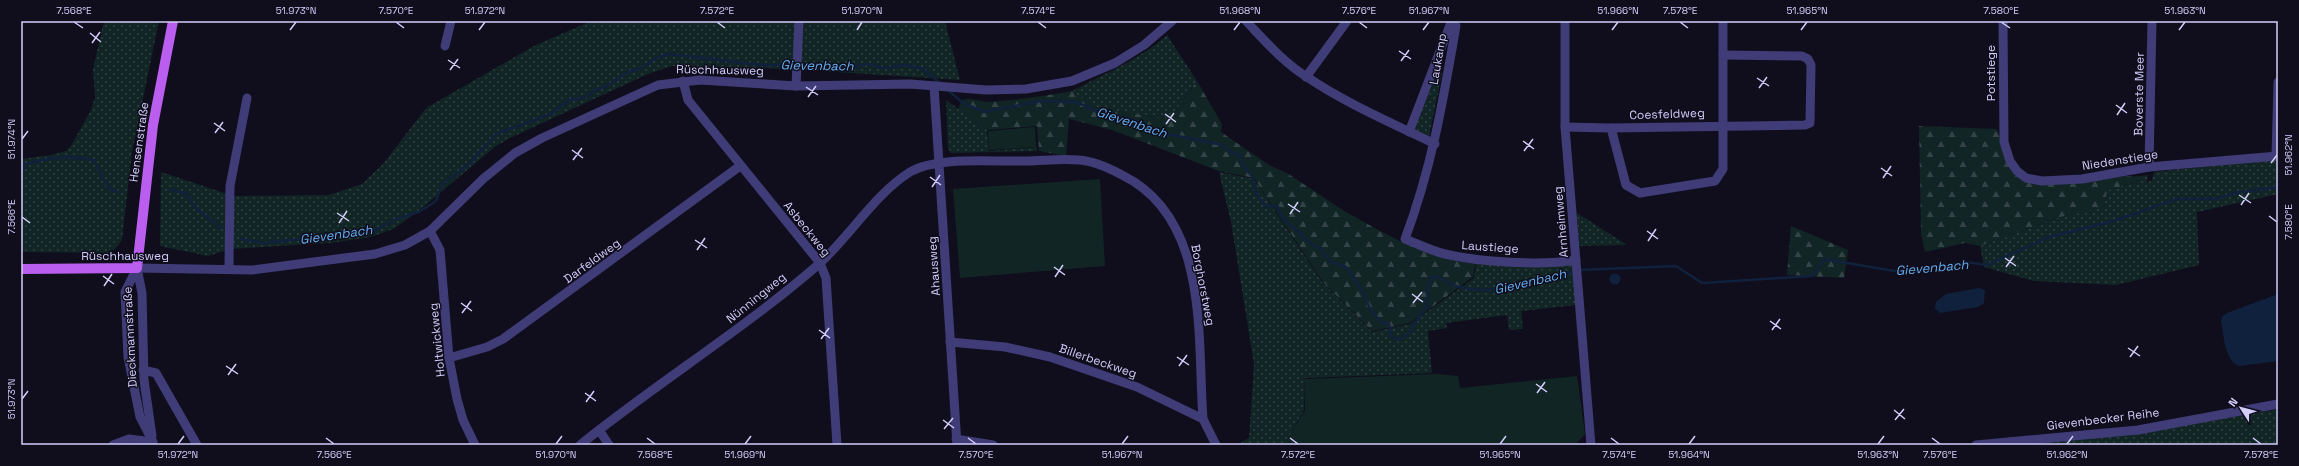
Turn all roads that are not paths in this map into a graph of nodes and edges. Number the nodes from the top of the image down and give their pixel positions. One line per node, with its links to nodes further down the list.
1 (174, 21): 33 (main road, Hensenstraße)
2 (451, 21): 11 (street)
3 (799, 21): 16 (street)
4 (1172, 21): 17 (street, Rüschhausweg)
5 (1246, 21): 13 (street)
6 (1346, 21): 13 (street)
7 (1565, 21): 21 (street, Arnheimweg)
8 (1723, 21): 12 (street, Coesfeldweg)
9 (2003, 21): 19 (street, Potstiege)
10 (2152, 21): 28 (street, Boverste Meer)
11 (445, 46)
12 (1723, 55): 20 (street, Coesfeldweg); 20 (street, Coesfeldweg)
13 (1306, 77): 23 (street)
14 (683, 81): 16 (street, Rüschhausweg); 27 (street, Asbeckweg); 29 (street, Rüschhausweg)
15 (2278, 82): 25 (street)
16 (796, 86): 17 (street, Rüschhausweg)
17 (934, 86): 26 (street, Ahausweg)
18 (247, 98): 34 (street)
19 (2004, 124): 28 (street, Niedenstiege)
20 (1722, 125): 22 (street, Coesfeldweg); 22 (street, Coesfeldweg)
21 (1565, 127): 22 (street, Coesfeldweg); 31 (street, Arnheimweg)
22 (1611, 128)
23 (1409, 132): 24 (street); 24 (street, Laukamp)
24 (1435, 144): 30 (street, Laukamp)
25 (2277, 156): 28 (street, Niedenstiege)
26 (938, 163): 32 (street, Nünningweg); 36 (street, Ahausweg); 40 (street, Borghorstweg)
27 (740, 166): 32 (street, Asbeckweg); 37 (street, Darfeldweg)
28 (2150, 167)
29 (430, 231): 34 (street, Rüschhausweg); 37 (street, Holtwickweg)
30 (1405, 239): 31 (street, Laustiege)
31 (1576, 262): 52 (street, Arnheimweg)
32 (820, 263): 41 (street, Nünningweg); 49 (street, Asbeckweg)
33 (137, 268): 34 (street, Rüschhausweg); 35 (main road, Rüschhausweg); 38 (street, Dieckmannstraße); 43 (street, Dieckmannstraße)
34 (229, 268)
35 (21, 269)
36 (950, 342): 40 (street, Billerbeckweg); 42 (street, Ahausweg)
37 (449, 358): 46 (street, Holtwickweg)
38 (144, 370): 43 (street, Dieckmannstraße); 45 (street)
39 (2278, 404): 53 (street, Gievenbecker Reihe)
40 (1204, 419): 51 (street)
41 (599, 430): 47 (street, Nünningweg); 48 (street)
42 (957, 442): 50 (street)
43 (151, 444): 44 (street)
44 (113, 445)
45 (197, 445)
46 (475, 445)
47 (580, 445)
48 (609, 445)
49 (837, 445)
50 (993, 445)
51 (1216, 445)
52 (1591, 445)
53 (1976, 445)

